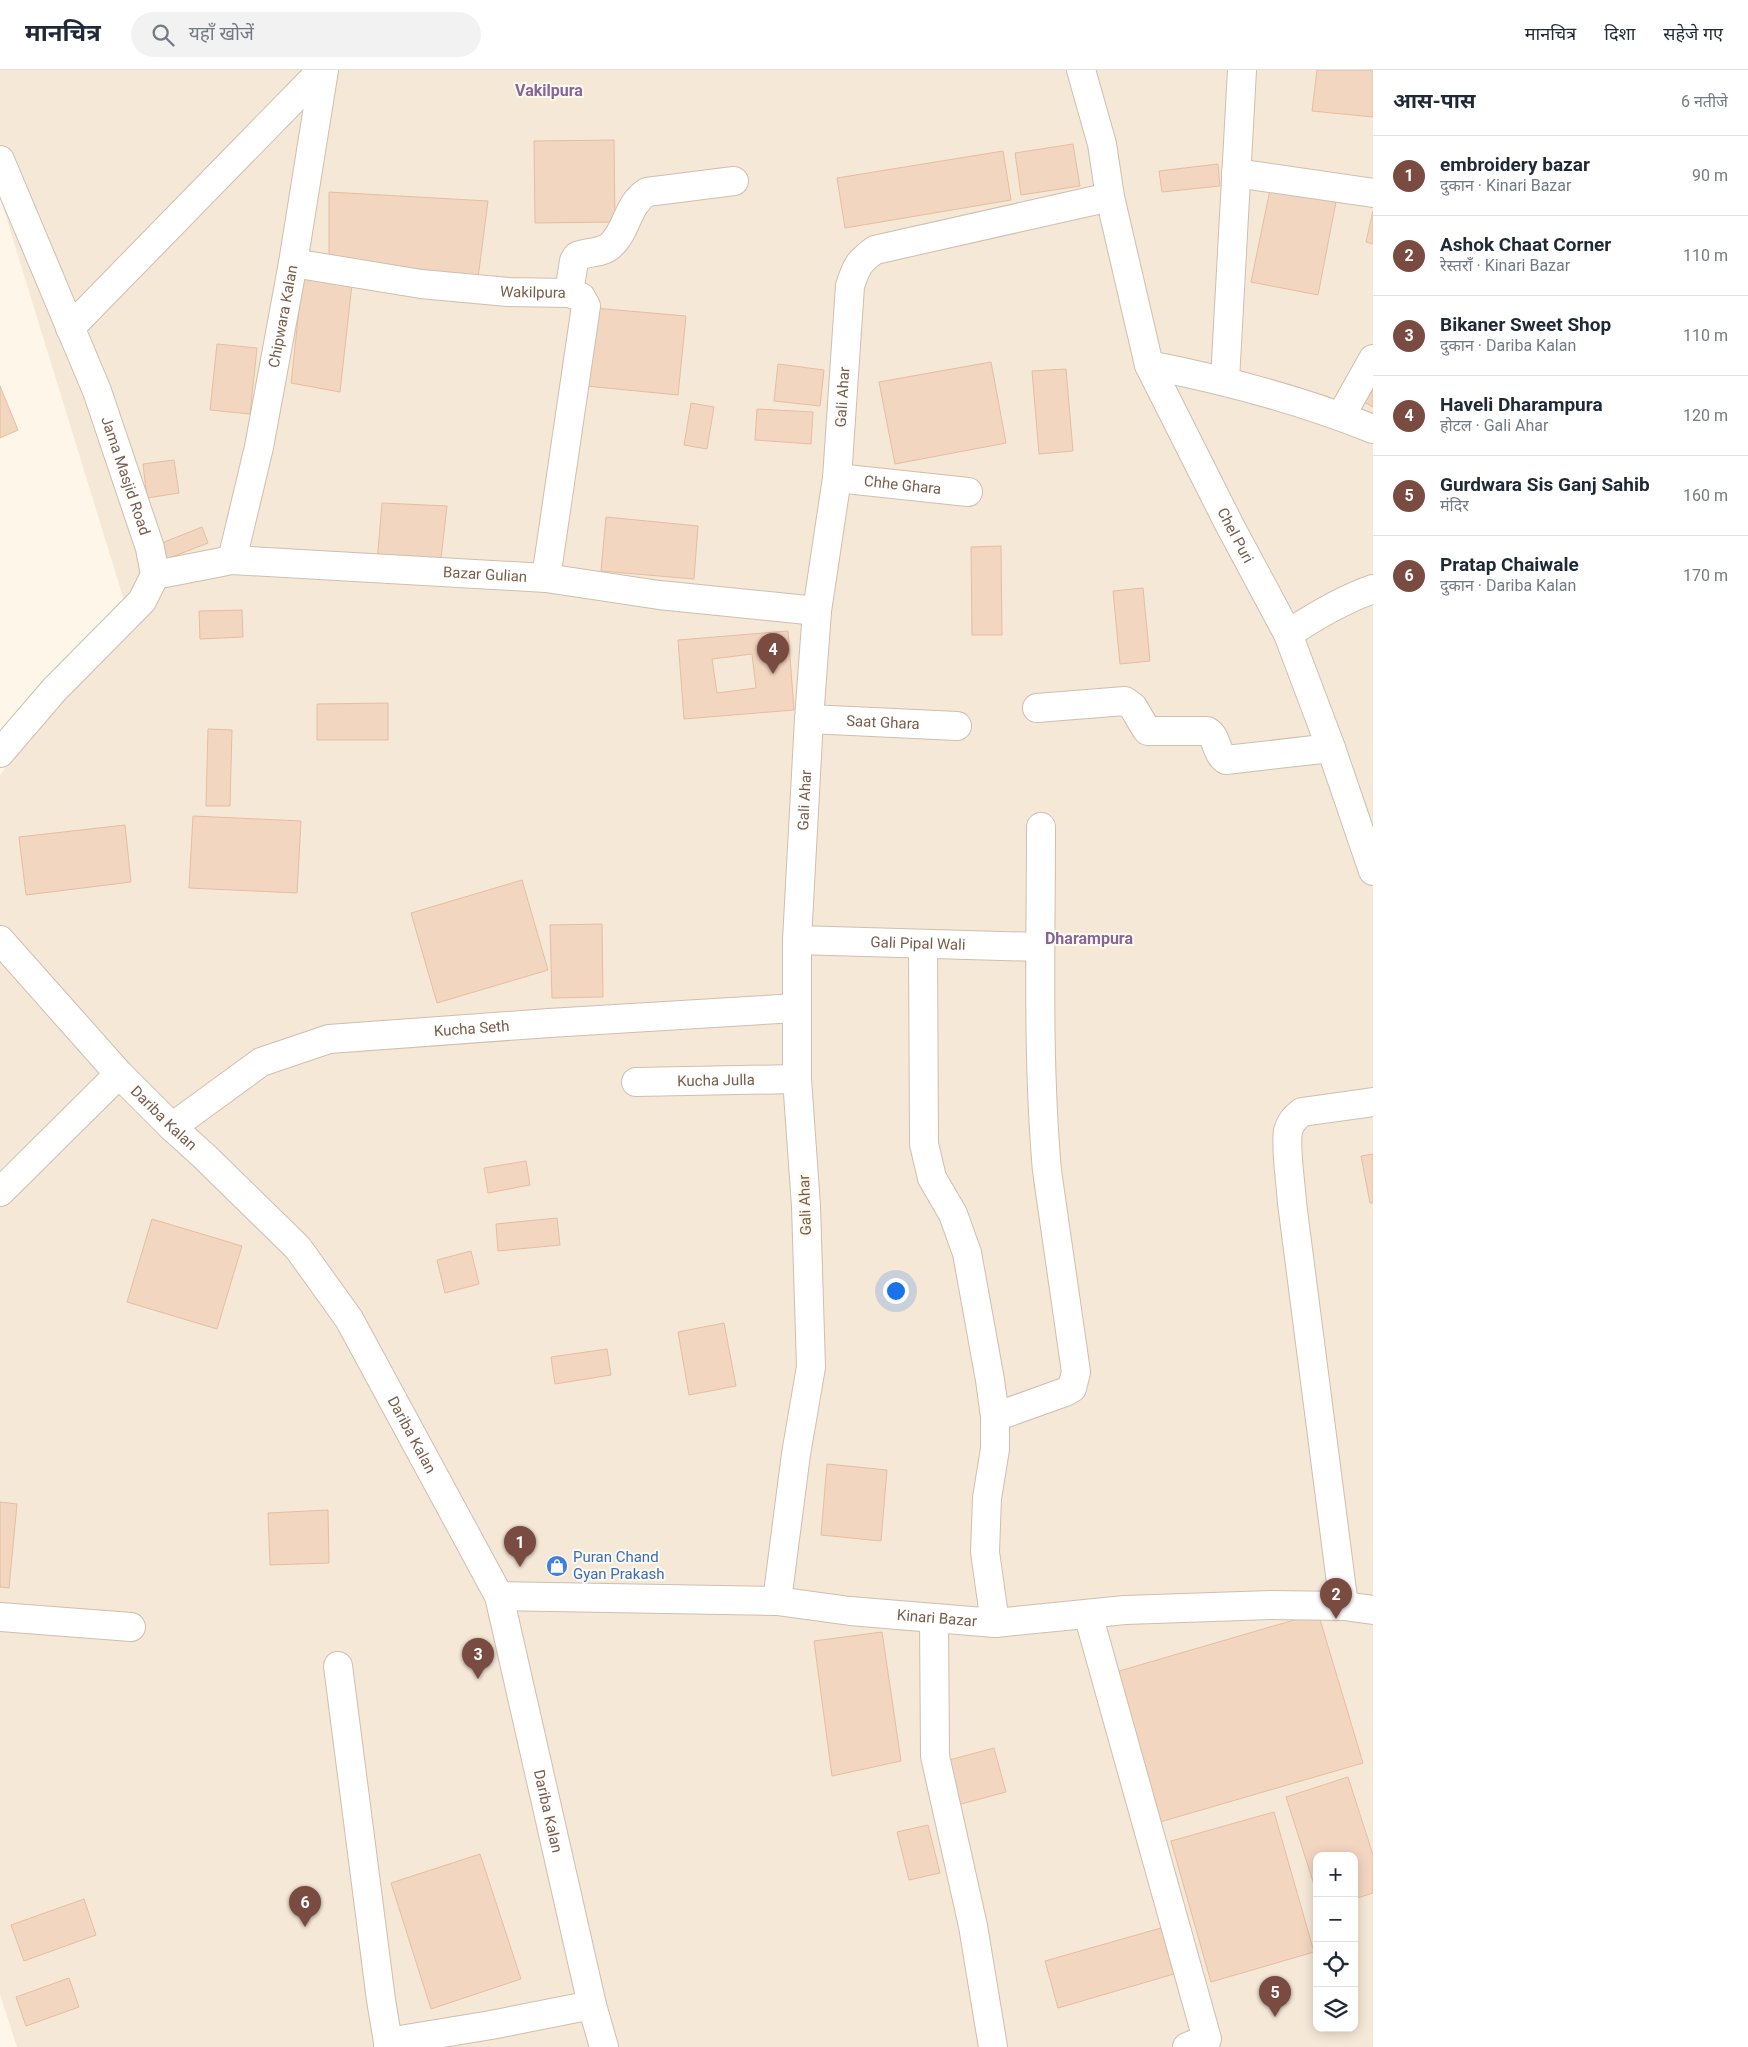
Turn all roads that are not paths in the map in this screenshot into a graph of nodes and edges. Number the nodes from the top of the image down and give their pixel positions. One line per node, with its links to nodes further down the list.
1 (323, 70): 9 (street, Chipwara Kalan); 11 (street)
2 (1081, 70): 8 (street, Chel Puri)
3 (1242, 70): 5 (street)
4 (0, 160): 11 (street, Jama Masjid Road)
5 (1236, 173): 7 (street); 14 (street)
6 (734, 181): 10 (street)
7 (1373, 193)
8 (1110, 197): 13 (street, Chel Puri); 17 (street, Gali Ahar)
9 (293, 263): 10 (street, Wakilpura); 19 (street, Chipwara Kalan)
10 (569, 293): 21 (street, Wakilpura)
11 (70, 328): 20 (street, Jama Masjid Road)
12 (1373, 359): 15 (street)
13 (1149, 365): 14 (street); 24 (street, Chel Puri)
14 (1225, 380): 15 (street)
15 (1341, 416): 16 (street)
16 (1373, 429)
17 (837, 478): 18 (street, Chhe Ghara); 23 (street, Gali Ahar)
18 (968, 492)
19 (232, 560): 20 (street, Bazar Gulian); 21 (street, Bazar Gulian)
20 (155, 575): 29 (street)
21 (546, 578): 23 (street, Bazar Gulian)
22 (1373, 589): 24 (street)
23 (817, 611): 26 (street, Gali Ahar)
24 (1288, 634): 28 (street, Chel Puri)
25 (1037, 708): 28 (street)
26 (809, 719): 27 (street, Saat Ghara); 33 (street, Gali Ahar)
27 (957, 726)
28 (1332, 748): 31 (street, Chel Puri)
29 (0, 753)
30 (1041, 827): 35 (street)
31 (1373, 871)
32 (0, 940): 37 (street, Dariba Kalan)
33 (797, 940): 34 (street, Gali Pipal Wali); 36 (street, Gali Ahar)
34 (924, 944): 35 (street, Gali Pipal Wali); 43 (street)
35 (1039, 948): 43 (street)
36 (796, 1008): 38 (street, Gali Ahar); 41 (street, Kucha Seth)
37 (119, 1074): 41 (street, Dariba Kalan); 42 (street)
38 (797, 1079): 39 (street, Kucha Julla); 45 (street, Gali Ahar)
39 (636, 1082)
40 (1373, 1102): 46 (street)
41 (172, 1127): 44 (street, Dariba Kalan)
42 (0, 1192)
43 (995, 1417): 51 (street)
44 (499, 1596): 45 (street, Kinari Bazar); 54 (street, Dariba Kalan)
45 (777, 1601): 50 (street, Kinari Bazar)
46 (1344, 1606): 47 (street, Kinari Bazar); 48 (street, Kinari Bazar)
47 (1373, 1610)
48 (1088, 1614): 51 (street, Kinari Bazar); 58 (street)
49 (0, 1618): 52 (street)
50 (934, 1618): 51 (street, Kinari Bazar); 57 (street)
51 (995, 1623)
52 (131, 1627)
53 (338, 1666): 55 (street)
54 (592, 2005): 55 (street); 56 (street, Dariba Kalan)
55 (388, 2044)
56 (604, 2047)
57 (993, 2047)
58 (1187, 2047)

